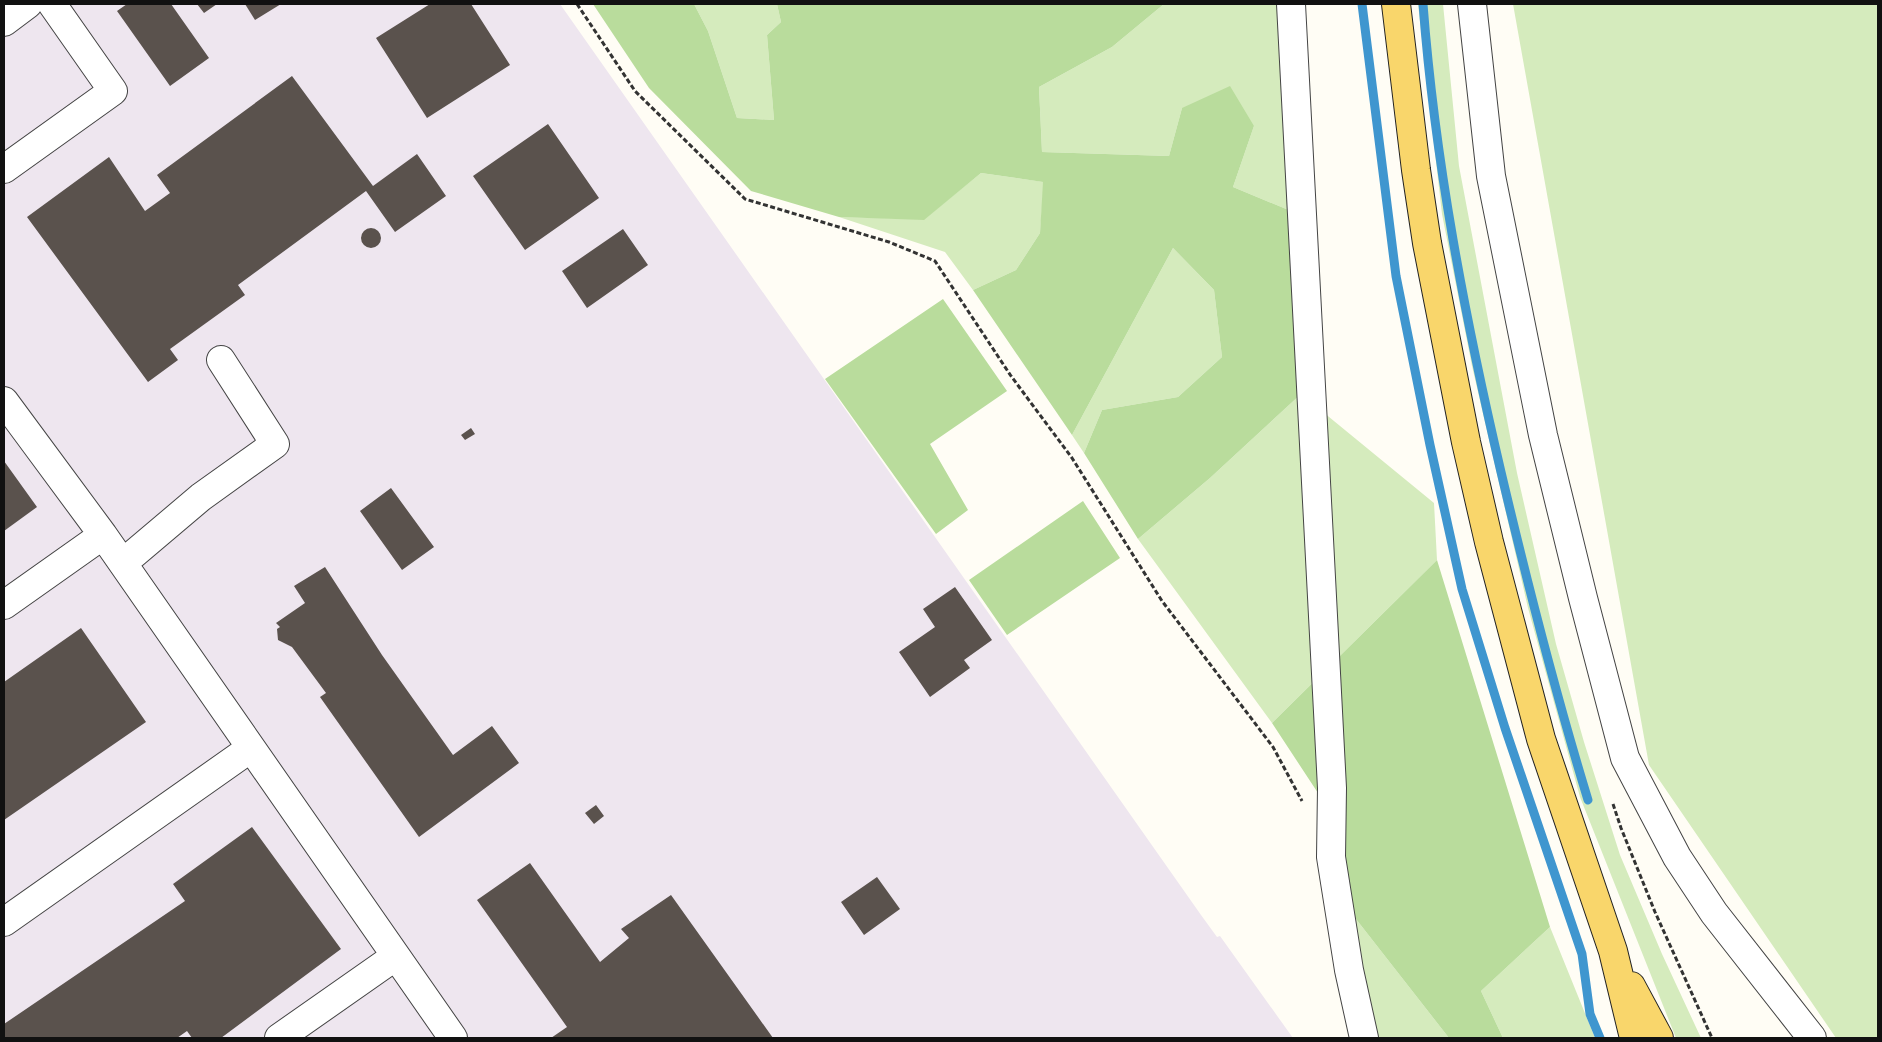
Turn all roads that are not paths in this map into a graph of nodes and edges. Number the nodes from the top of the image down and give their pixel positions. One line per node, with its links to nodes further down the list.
1 (28, 4): 6 (lane)
2 (52, 4): 7 (lane)
3 (1291, 4): 19 (lane)
4 (1396, 4): 15 (main road)
5 (1472, 4): 22 (lane)
6 (4, 22)
7 (4, 169)
8 (221, 360): 11 (lane)
9 (4, 401): 10 (lane)
10 (103, 535): 11 (lane); 12 (lane)
11 (123, 563): 13 (lane)
12 (4, 605)
13 (251, 748): 14 (lane); 16 (lane)
14 (4, 922)
15 (1612, 952): 20 (main road); 21 (main road)
16 (396, 956): 17 (lane); 18 (lane)
17 (278, 1038)
18 (453, 1038)
19 (1364, 1038)
20 (1634, 1038)
21 (1660, 1038)
22 (1812, 1038)

